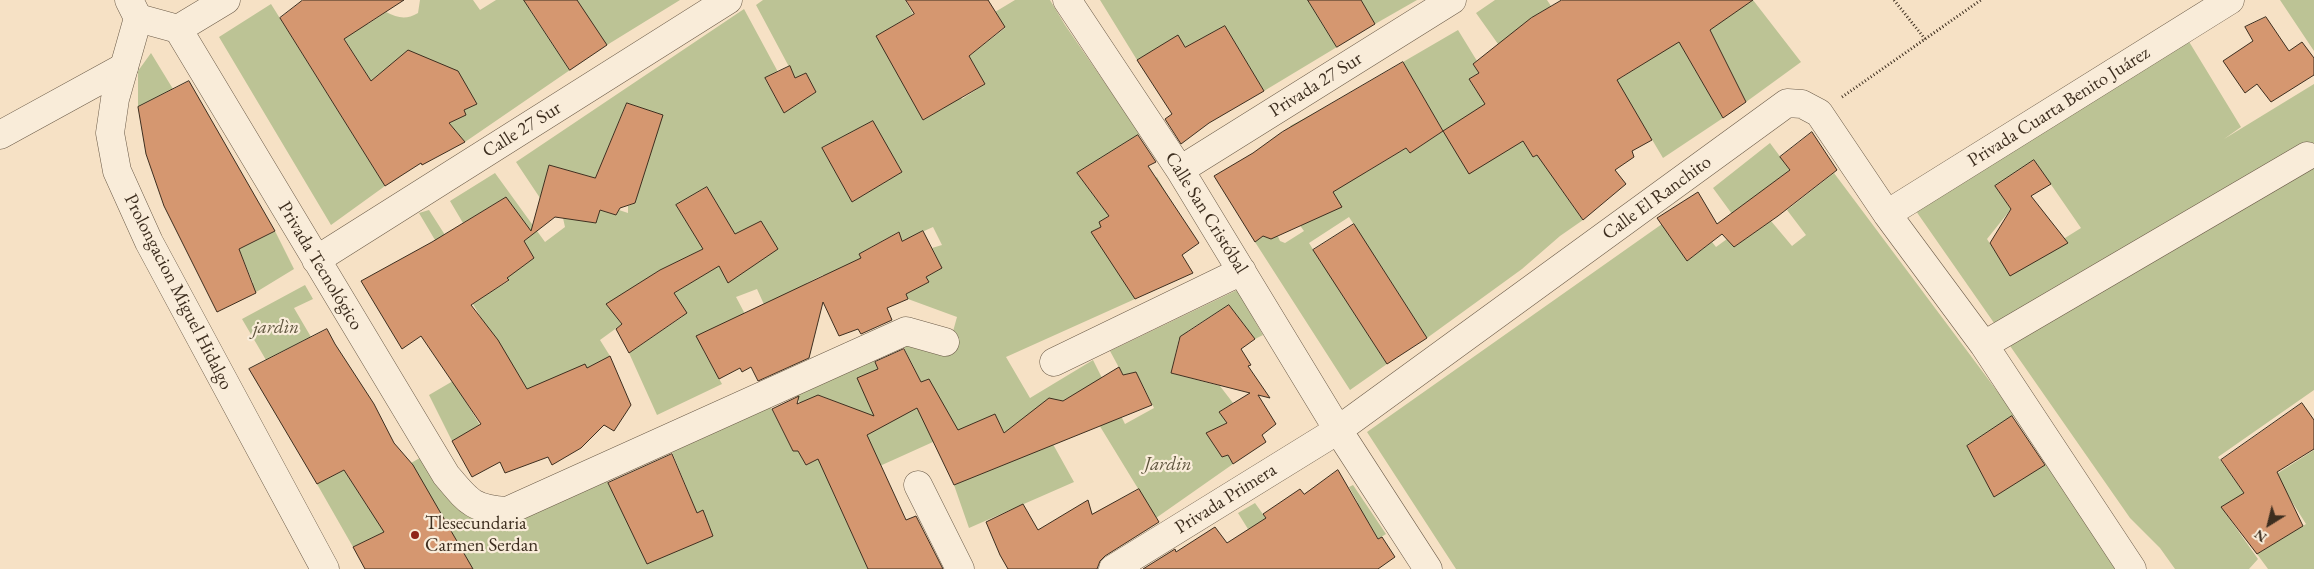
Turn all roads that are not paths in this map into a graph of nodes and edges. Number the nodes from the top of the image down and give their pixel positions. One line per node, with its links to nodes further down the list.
1 (226, 0): 7 (street)
2 (728, 0): 13 (street, Calle 27 Sur)
3 (1067, 0): 11 (street, Calle San Cristóbal)
4 (1452, 0): 11 (street, Privada 27 Sur)
5 (2230, 0): 12 (street, Privada Cuarta Benito Juárez)
6 (134, 9): 7 (street); 8 (street, Prolongacion Miguel Hidalgo)
7 (178, 29): 13 (street, Privada Tecnológico)
8 (124, 67): 9 (street); 20 (street, Prolongacion Miguel Hidalgo)
9 (0, 135)
10 (2307, 156): 16 (street)
11 (1180, 170): 14 (street, Calle San Cristóbal)
12 (1887, 214): 16 (street); 18 (street, Calle El Ranchito)
13 (316, 260): 15 (street, Privada Tecnológico)
14 (1242, 271): 17 (street); 18 (street, Calle San Cristóbal)
15 (944, 342)
16 (1984, 345): 24 (street)
17 (1054, 362)
18 (1338, 430): 22 (street, Privada Primera); 23 (street, Calle San Cristóbal)
19 (918, 485): 21 (street)
20 (325, 569)
21 (960, 569)
22 (1114, 569)
23 (1428, 569)
24 (2132, 569)

